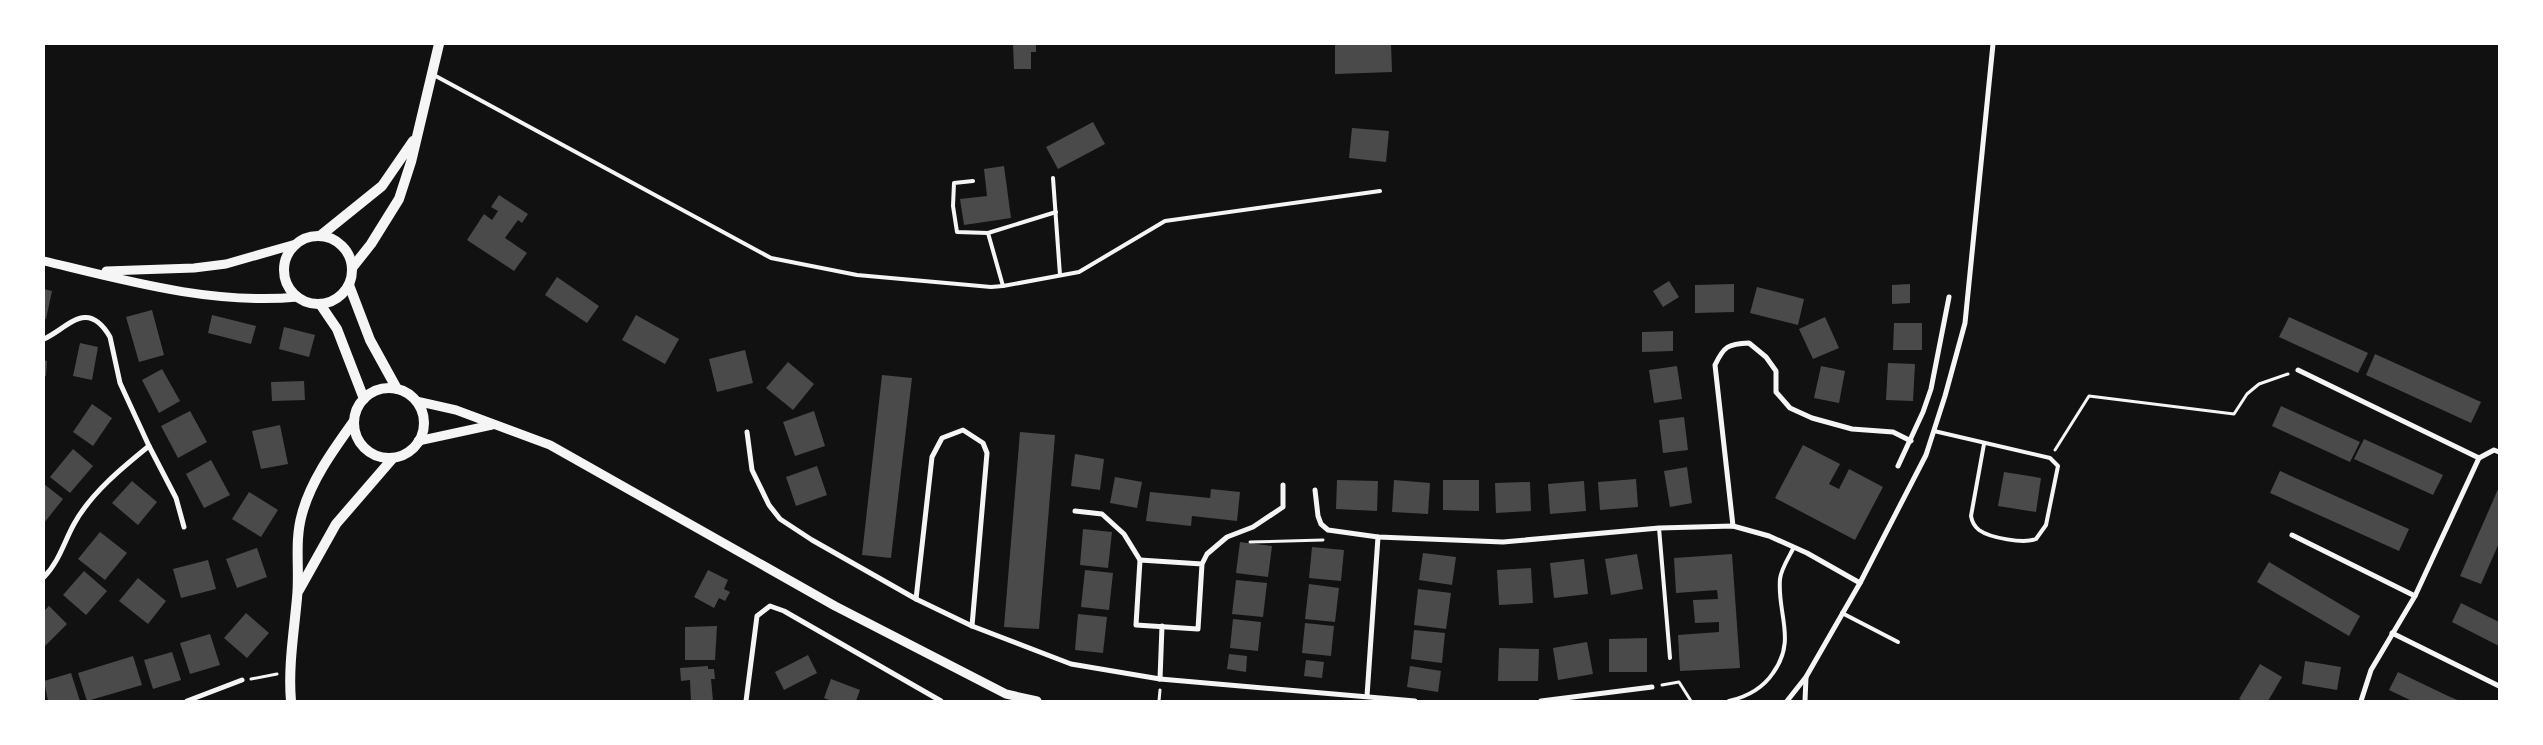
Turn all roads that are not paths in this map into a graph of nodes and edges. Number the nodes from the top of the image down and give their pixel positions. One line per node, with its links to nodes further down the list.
1 (439, 44): 3 (main road)
2 (1993, 44): 28 (street)
3 (432, 74): 4 (main road); 17 (lane)
4 (418, 134): 10 (main road); 13 (main road)
5 (1053, 178): 8 (lane)
6 (973, 180): 9 (lane)
7 (1380, 191): 15 (lane)
8 (1056, 212): 9 (lane); 15 (lane)
9 (988, 233): 17 (lane)
10 (320, 236): 11 (main road); 13 (main road)
11 (296, 244): 14 (street); 18 (main road)
12 (44, 261): 14 (street)
13 (352, 268): 16 (main road)
14 (93, 272): 18 (street)
15 (1060, 276): 17 (lane)
16 (349, 285): 20 (main road); 23 (main road)
17 (1003, 286)
18 (298, 297): 20 (main road)
19 (1949, 297): 31 (street)
20 (320, 304): 24 (main road)
21 (44, 339): 33 (street)
22 (2298, 370): 36 (street)
23 (397, 390): 24 (main road); 25 (main road)
24 (364, 399): 26 (main road)
25 (416, 401): 27 (street); 30 (main road)
26 (354, 421): 35 (main road); 51 (main road)
27 (492, 425): 30 (street); 70 (street)
28 (1934, 430): 32 (lane); 50 (street)
29 (747, 432): 53 (street)
30 (418, 441): 35 (main road)
31 (1911, 441): 37 (street); 41 (street)
32 (1984, 444): 32 (lane)
33 (149, 446): 42 (street); 49 (street)
34 (2499, 452): 36 (street)
35 (393, 458): 51 (main road)
36 (2479, 458): 52 (street)
37 (1898, 466)
38 (1283, 485): 48 (street)
39 (1315, 490): 45 (street)
40 (1075, 511): 47 (street)
41 (1733, 526): 43 (street); 46 (street)
42 (184, 527)
43 (1659, 528): 45 (street); 59 (lane)
44 (2292, 535): 52 (street)
45 (1378, 537): 65 (street)
46 (1794, 547): 50 (street); 73 (lane)
47 (1140, 560): 48 (street); 56 (street)
48 (1202, 564): 56 (street)
49 (44, 577)
50 (1860, 583): 54 (street)
51 (298, 593): 67 (main road)
52 (2416, 596): 57 (street)
53 (916, 599): 55 (street); 55 (street)
54 (1842, 613): 58 (lane); 60 (street)
55 (972, 626): 61 (street)
56 (1162, 626): 61 (street)
57 (2392, 633): 63 (street); 76 (street)
58 (1898, 642)
59 (1670, 658)
60 (1806, 677): 74 (street); 75 (street)
61 (1160, 679): 65 (street)
62 (242, 680): 66 (street)
63 (2499, 686)
64 (1652, 687): 72 (street)
65 (1367, 696): 71 (street)
66 (187, 701)
67 (291, 701)
68 (746, 701): 69 (street)
69 (941, 701)
70 (1037, 701)
71 (1416, 701)
72 (1541, 701)
73 (1729, 701)
74 (1787, 701)
75 (1805, 701)
76 (2361, 701)

